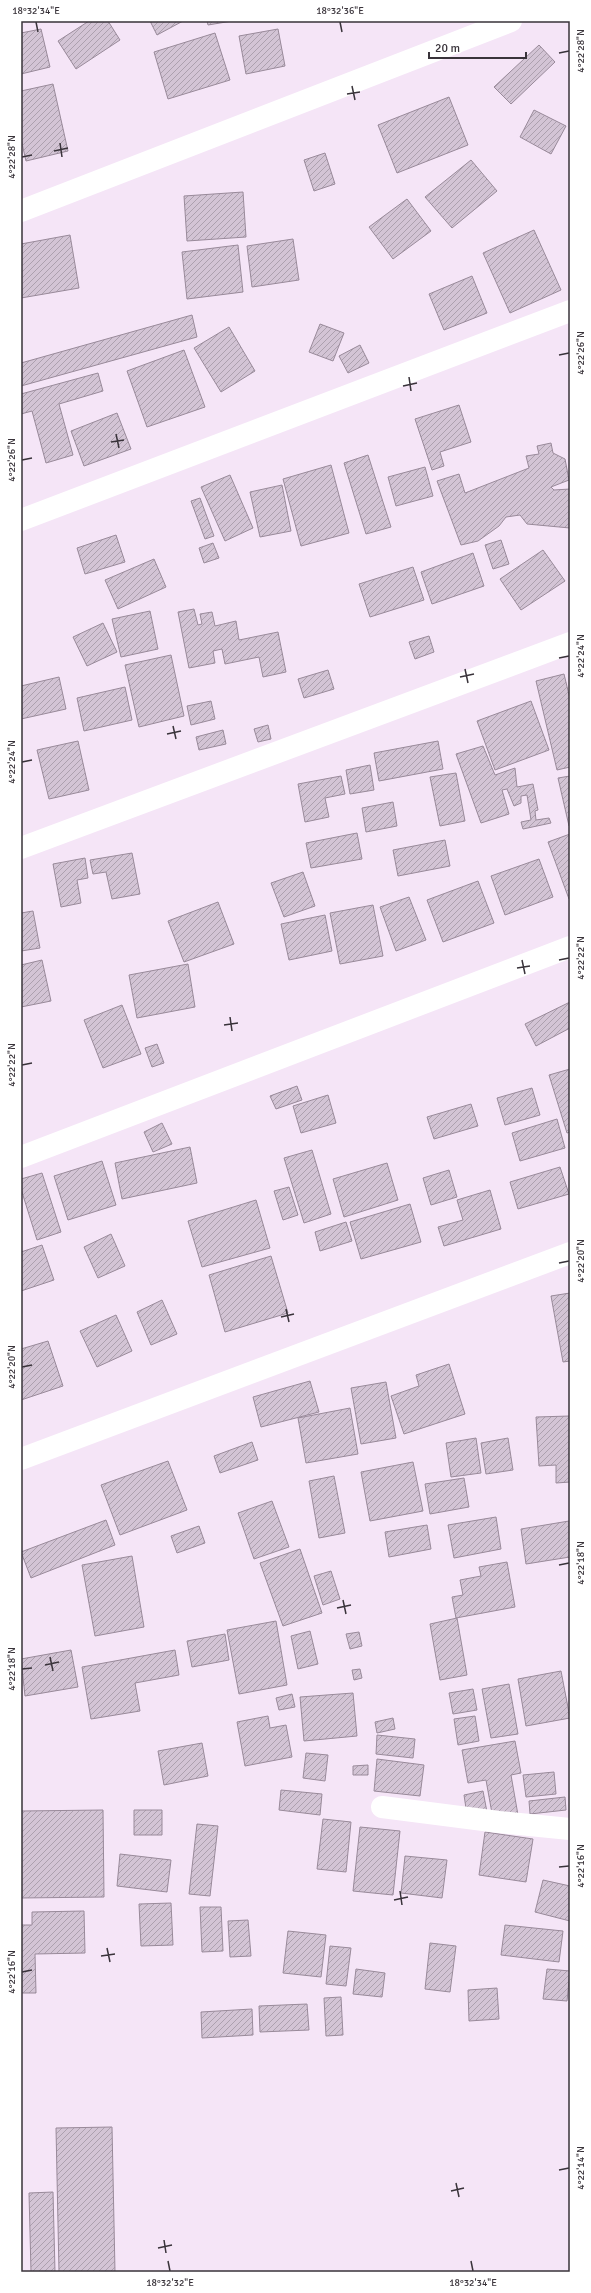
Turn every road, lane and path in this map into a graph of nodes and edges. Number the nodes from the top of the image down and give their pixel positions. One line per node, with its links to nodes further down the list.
1 (511, 21): 2 (street)
2 (21, 211)
3 (570, 311): 4 (street)
4 (21, 520)
5 (570, 643): 6 (street)
6 (21, 848)
7 (570, 947): 8 (street)
8 (21, 1157)
9 (570, 1253): 10 (street)
10 (21, 1459)
11 (382, 1807): 12 (street)
12 (570, 1829)

